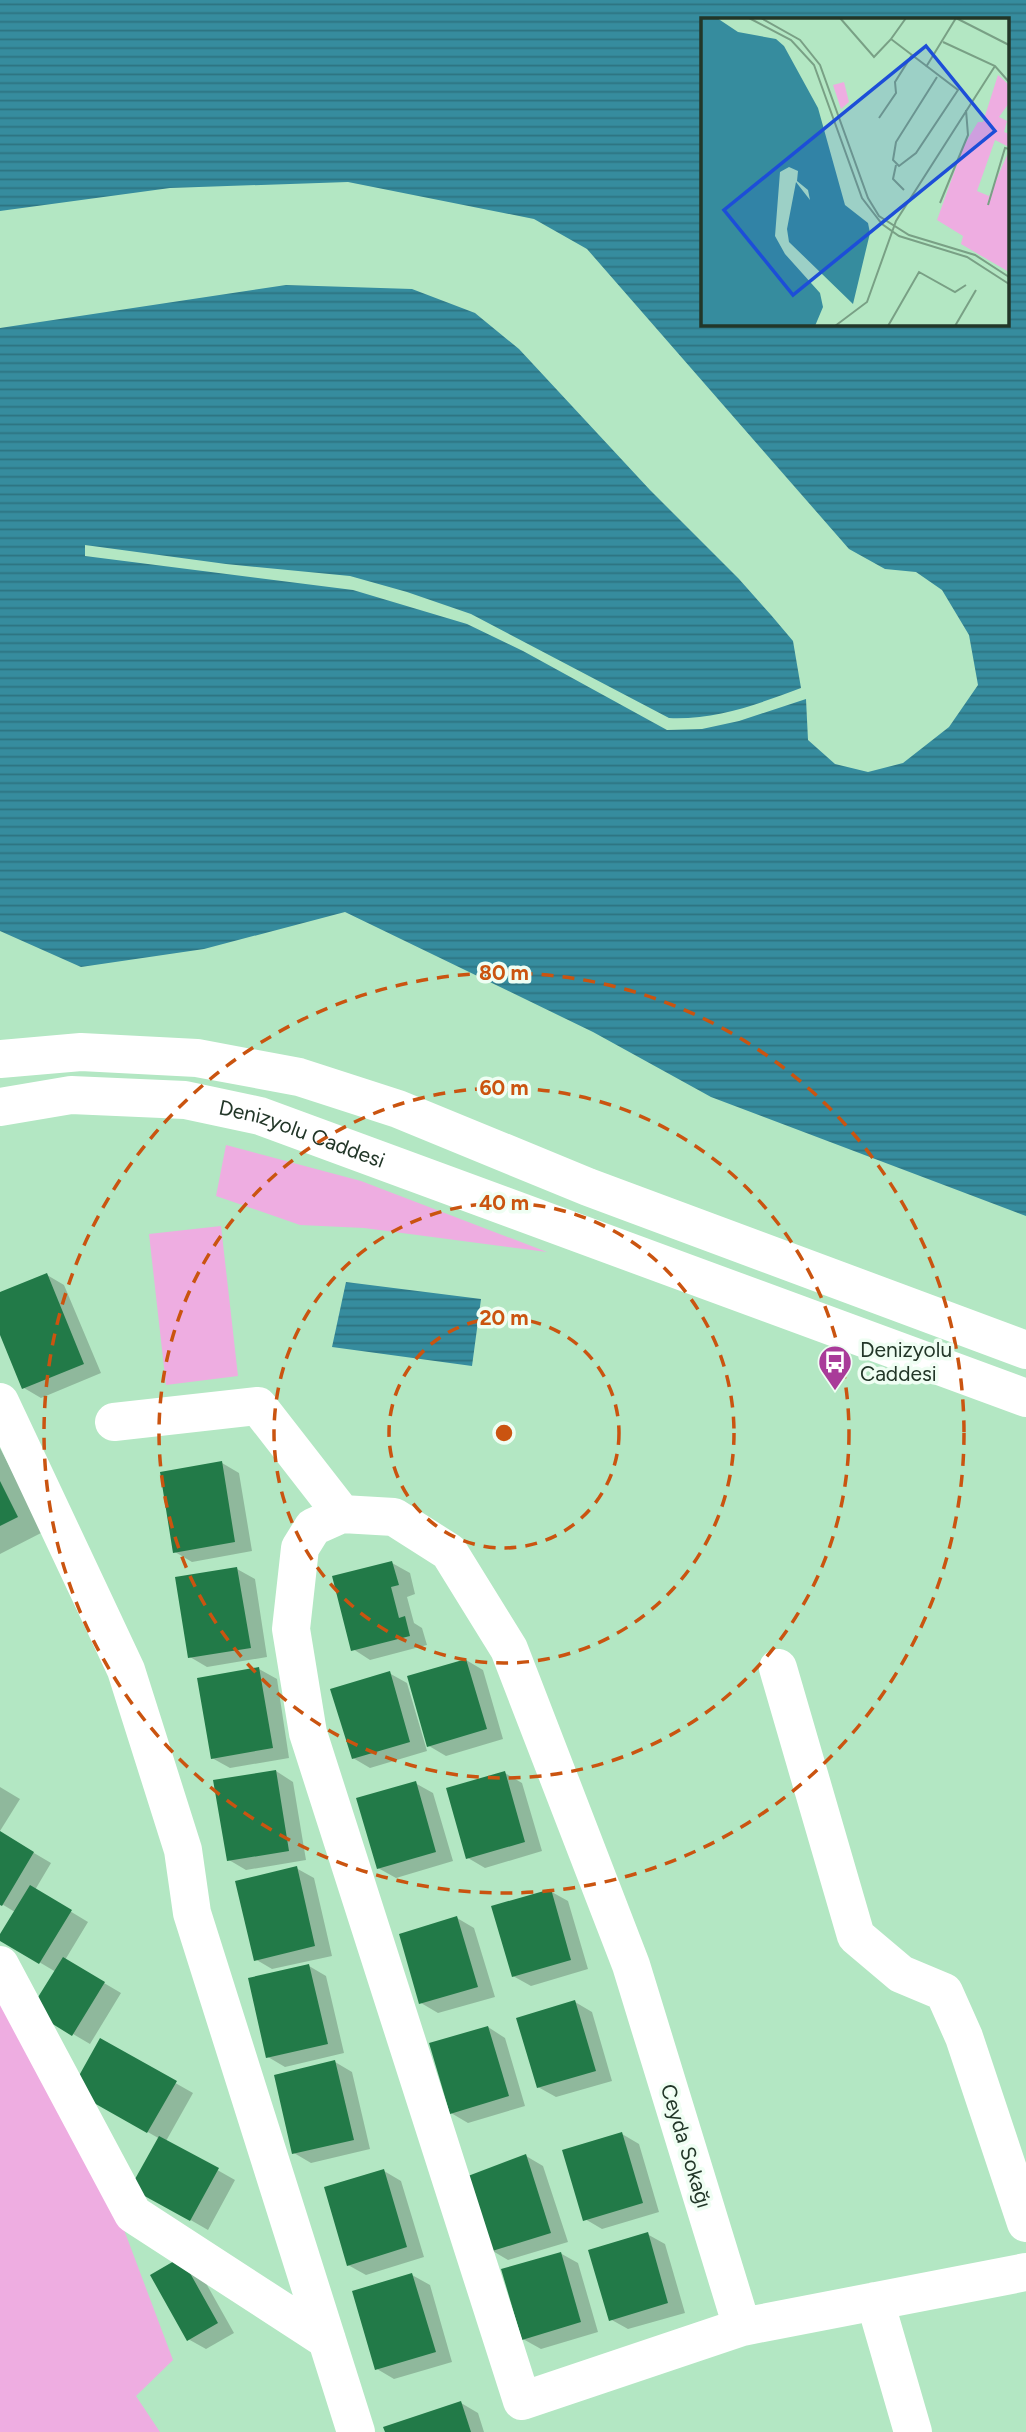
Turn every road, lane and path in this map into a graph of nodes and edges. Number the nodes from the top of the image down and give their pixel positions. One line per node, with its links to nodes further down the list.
1 (0, 1059): 3 (street)
2 (0, 1107): 4 (street, Denizyolu Caddesi)
3 (1026, 1350)
4 (1026, 1398)
5 (0, 1402): 14 (street)
6 (114, 1422): 7 (street)
7 (342, 1514): 13 (street, Ceyda Sokağı); 13 (street)
8 (778, 1668): 10 (street)
9 (0, 1965): 14 (street)
10 (1026, 2223)
11 (1026, 2272): 12 (street)
12 (875, 2301): 13 (street); 16 (street)
13 (741, 2327)
14 (327, 2340): 15 (street)
15 (356, 2432)
16 (913, 2432)

